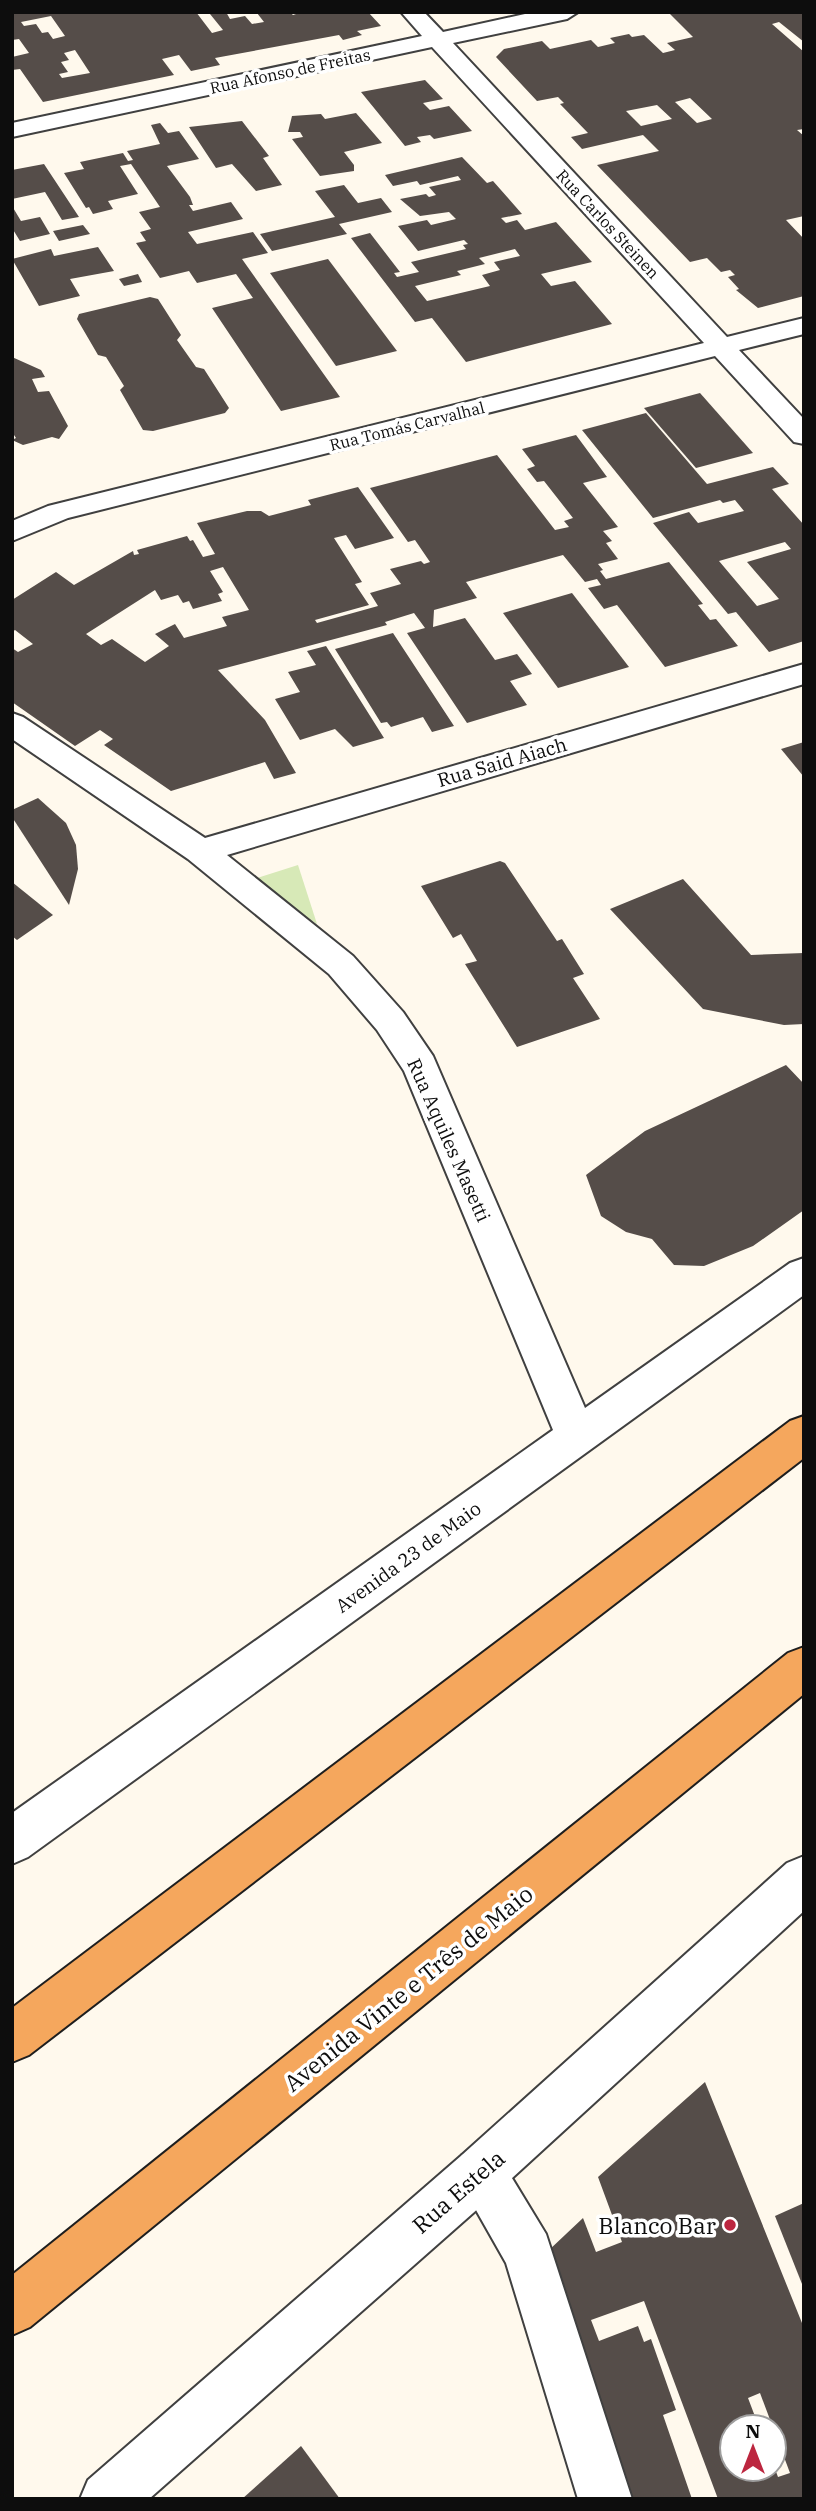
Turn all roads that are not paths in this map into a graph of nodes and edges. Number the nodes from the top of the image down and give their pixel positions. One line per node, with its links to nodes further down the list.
1 (412, 12): 3 (street, Rua Carlos Steinen)
2 (567, 12): 3 (street, Rua Afonso de Freitas)
3 (439, 40): 4 (street, Rua Afonso de Freitas); 6 (street, Rua Carlos Steinen)
4 (12, 130)
5 (804, 326): 6 (street, Rua Tomás Carvalhal)
6 (721, 347): 7 (street, Rua Carlos Steinen); 8 (street, Rua Tomás Carvalhal)
7 (804, 436)
8 (12, 532)
9 (804, 674): 11 (street, Rua Said Aiach)
10 (12, 723): 11 (street, Rua Aquiles Masetti)
11 (200, 850): 14 (street, Rua Aquiles Masetti)
12 (804, 1274): 14 (street, Avenida 23 de Maio)
13 (804, 1434): 18 (highway)
14 (576, 1436): 16 (street, Avenida 23 de Maio)
15 (804, 1667): 20 (highway, Avenida Vinte e Três de Maio)
16 (12, 1841)
17 (804, 1879): 19 (street, Rua Estela)
18 (12, 2038)
19 (480, 2173): 21 (street, Rua Estela); 22 (street)
20 (12, 2309)
21 (107, 2499)
22 (604, 2499)

